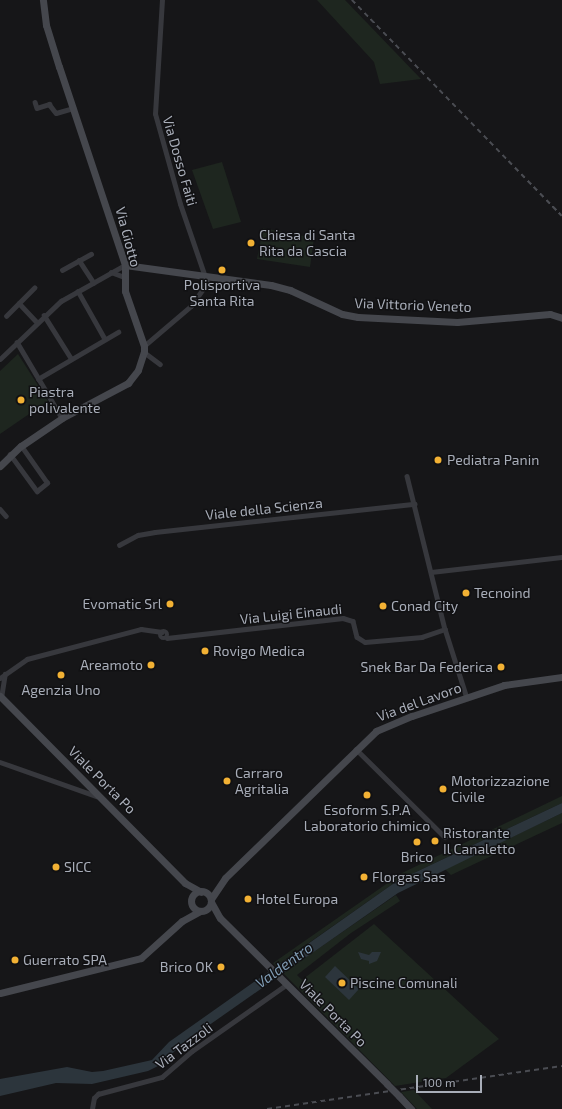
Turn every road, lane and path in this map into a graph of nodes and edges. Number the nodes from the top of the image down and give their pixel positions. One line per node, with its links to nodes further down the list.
1 (43, 0): 4 (main road, Via Giotto)
2 (162, 0): 11 (street, Via Dosso Faiti)
3 (35, 102): 4 (street)
4 (73, 108): 7 (main road, Via Giotto)
5 (91, 254): 6 (street)
6 (79, 260): 8 (street); 12 (street)
7 (125, 265): 9 (street); 10 (main road, Via Giotto); 11 (main road, Via Vittorio Veneto)
8 (62, 270)
9 (112, 272): 10 (street); 12 (street)
10 (125, 277): 23 (main road, Via Giotto)
11 (206, 277): 18 (main road, Via Vittorio Veneto); 23 (street)
12 (94, 283): 14 (street)
13 (34, 288): 15 (street)
14 (78, 291): 16 (street); 21 (street)
15 (19, 303): 17 (street); 19 (street)
16 (44, 315): 19 (street); 24 (street)
17 (6, 316)
18 (562, 318)
19 (37, 322): 22 (street)
20 (118, 332): 21 (street)
21 (104, 339): 24 (street)
22 (17, 342): 25 (street); 27 (street)
23 (144, 349): 26 (street); 28 (main road)
24 (71, 358): 27 (street)
25 (0, 359)
26 (160, 364)
27 (38, 378): 28 (street)
28 (62, 418): 29 (main road)
29 (21, 446): 30 (main road); 30 (street)
30 (10, 454): 31 (main road)
31 (0, 466)
32 (407, 476): 33 (street)
33 (414, 504): 36 (street, Viale della Scienza); 38 (street)
34 (0, 509): 35 (street)
35 (6, 516)
36 (119, 545)
37 (562, 557): 38 (street)
38 (431, 572): 39 (street)
39 (445, 629): 40 (street, Via Luigi Einaudi); 44 (street)
40 (2, 676): 42 (street); 43 (street)
41 (562, 677): 44 (main road, Via del Lavoro)
42 (0, 683)
43 (1, 697): 47 (main road, Viale Porta Po)
44 (467, 698): 45 (main road, Via del Lavoro)
45 (356, 749): 48 (street); 49 (main road, Via del Lavoro)
46 (0, 762): 47 (street)
47 (100, 797): 50 (main road, Viale Porta Po)
48 (445, 837)
49 (222, 881): 51 (main road); 53 (main road)
50 (185, 883): 51 (main road, Viale Porta Po); 52 (main road, Viale Porta Po)
51 (201, 892): 52 (main road); 53 (main road, Viale Porta Po)
52 (192, 901): 54 (main road, Viale Porta Po); 56 (main road)
53 (211, 901): 54 (main road); 55 (main road, Viale Porta Po)
54 (202, 911): 55 (main road, Viale Porta Po); 56 (main road)
55 (220, 918): 57 (main road, Viale Porta Po)
56 (182, 921): 58 (main road)
57 (286, 985): 59 (street, Via Tazzoli); 60 (main road, Viale Porta Po, bridge)
58 (0, 993)
59 (92, 1109)
60 (411, 1109)

